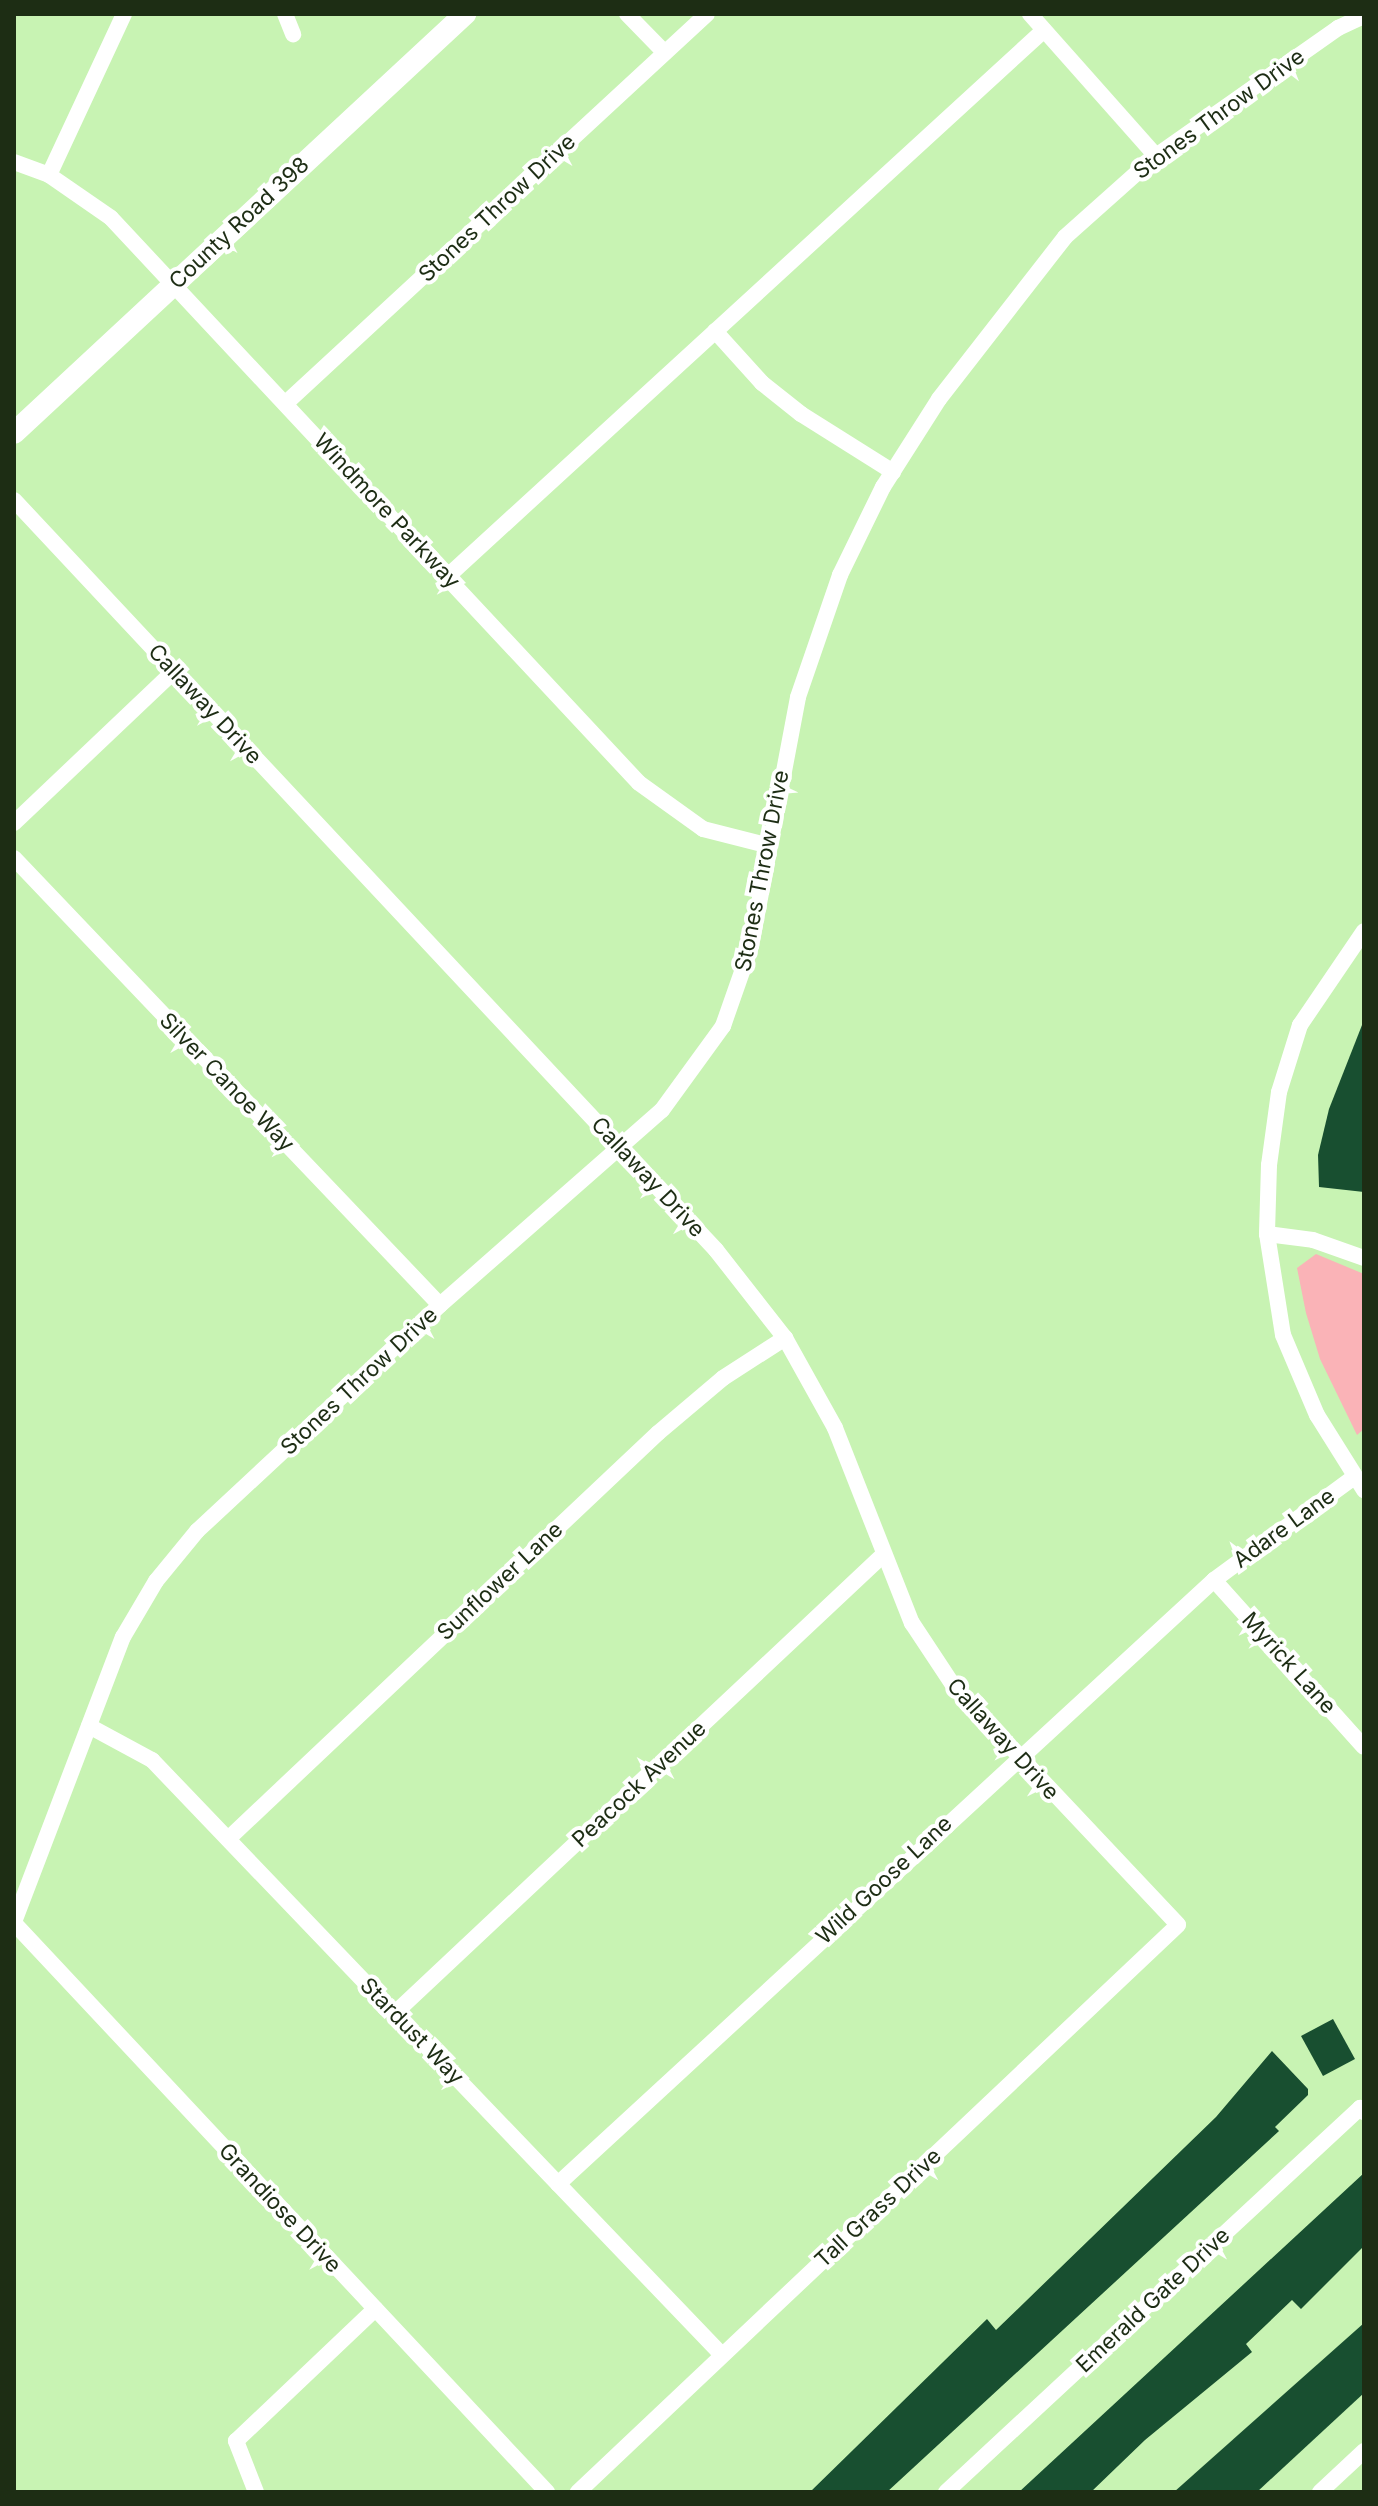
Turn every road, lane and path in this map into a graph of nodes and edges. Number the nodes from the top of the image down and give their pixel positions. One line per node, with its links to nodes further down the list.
1 (124, 14): 13 (street)
2 (285, 14): 9 (street)
3 (465, 14): 14 (street, County Road 398)
4 (627, 14): 10 (street)
5 (707, 14): 10 (street, Stones Throw Drive)
6 (1030, 14): 8 (street)
7 (1364, 16): 11 (street, Stones Throw Drive)
8 (1044, 30): 11 (street); 15 (street)
9 (293, 34)
10 (665, 53): 16 (street, Stones Throw Drive)
11 (1156, 156): 18 (street, Stones Throw Drive)
12 (14, 162): 13 (street, Windmore Parkway)
13 (49, 175): 14 (street, Windmore Parkway)
14 (175, 283): 16 (street, Windmore Parkway); 17 (street, County Road 398)
15 (715, 331): 18 (street); 20 (street)
16 (286, 403): 20 (street, Windmore Parkway)
17 (14, 433)
18 (893, 472): 23 (street, Stones Throw Drive)
19 (14, 500): 21 (street, Callaway Drive)
20 (448, 576): 23 (street, Windmore Parkway)
21 (174, 671): 22 (street); 26 (street, Callaway Drive)
22 (14, 823)
23 (766, 845): 26 (street, Stones Throw Drive)
24 (14, 858): 29 (street, Silver Canoe Way)
25 (1364, 931): 27 (street)
26 (618, 1145): 29 (street, Stones Throw Drive); 30 (street, Callaway Drive)
27 (1267, 1234): 28 (street); 31 (street)
28 (1364, 1258)
29 (440, 1305): 34 (street, Stones Throw Drive)
30 (785, 1338): 32 (street, Callaway Drive); 37 (street, Sunflower Lane)
31 (1359, 1484): 33 (street, Adare Lane)
32 (883, 1555): 36 (street, Callaway Drive); 40 (street, Peacock Avenue)
33 (1214, 1580): 35 (street, Myrick Lane); 36 (street, Wild Goose Lane)
34 (89, 1726): 37 (street, Stardust Way); 38 (street, Stones Throw Drive)
35 (1364, 1747)
36 (1016, 1757): 39 (street, Callaway Drive); 42 (street, Wild Goose Lane)
37 (228, 1839): 40 (street, Stardust Way)
38 (14, 1923): 43 (street, Grandiose Drive)
39 (1178, 1925): 44 (street, Tall Grass Drive)
40 (395, 2013): 42 (street, Stardust Way)
41 (1362, 2110): 49 (street, Emerald Gate Drive)
42 (558, 2184): 44 (street, Stardust Way)
43 (375, 2309): 46 (street); 47 (street, Grandiose Drive)
44 (722, 2355): 48 (street, Tall Grass Drive)
45 (1364, 2451): 50 (street)
46 (256, 2492)
47 (547, 2492)
48 (578, 2492)
49 (946, 2492)
50 (1320, 2492)

